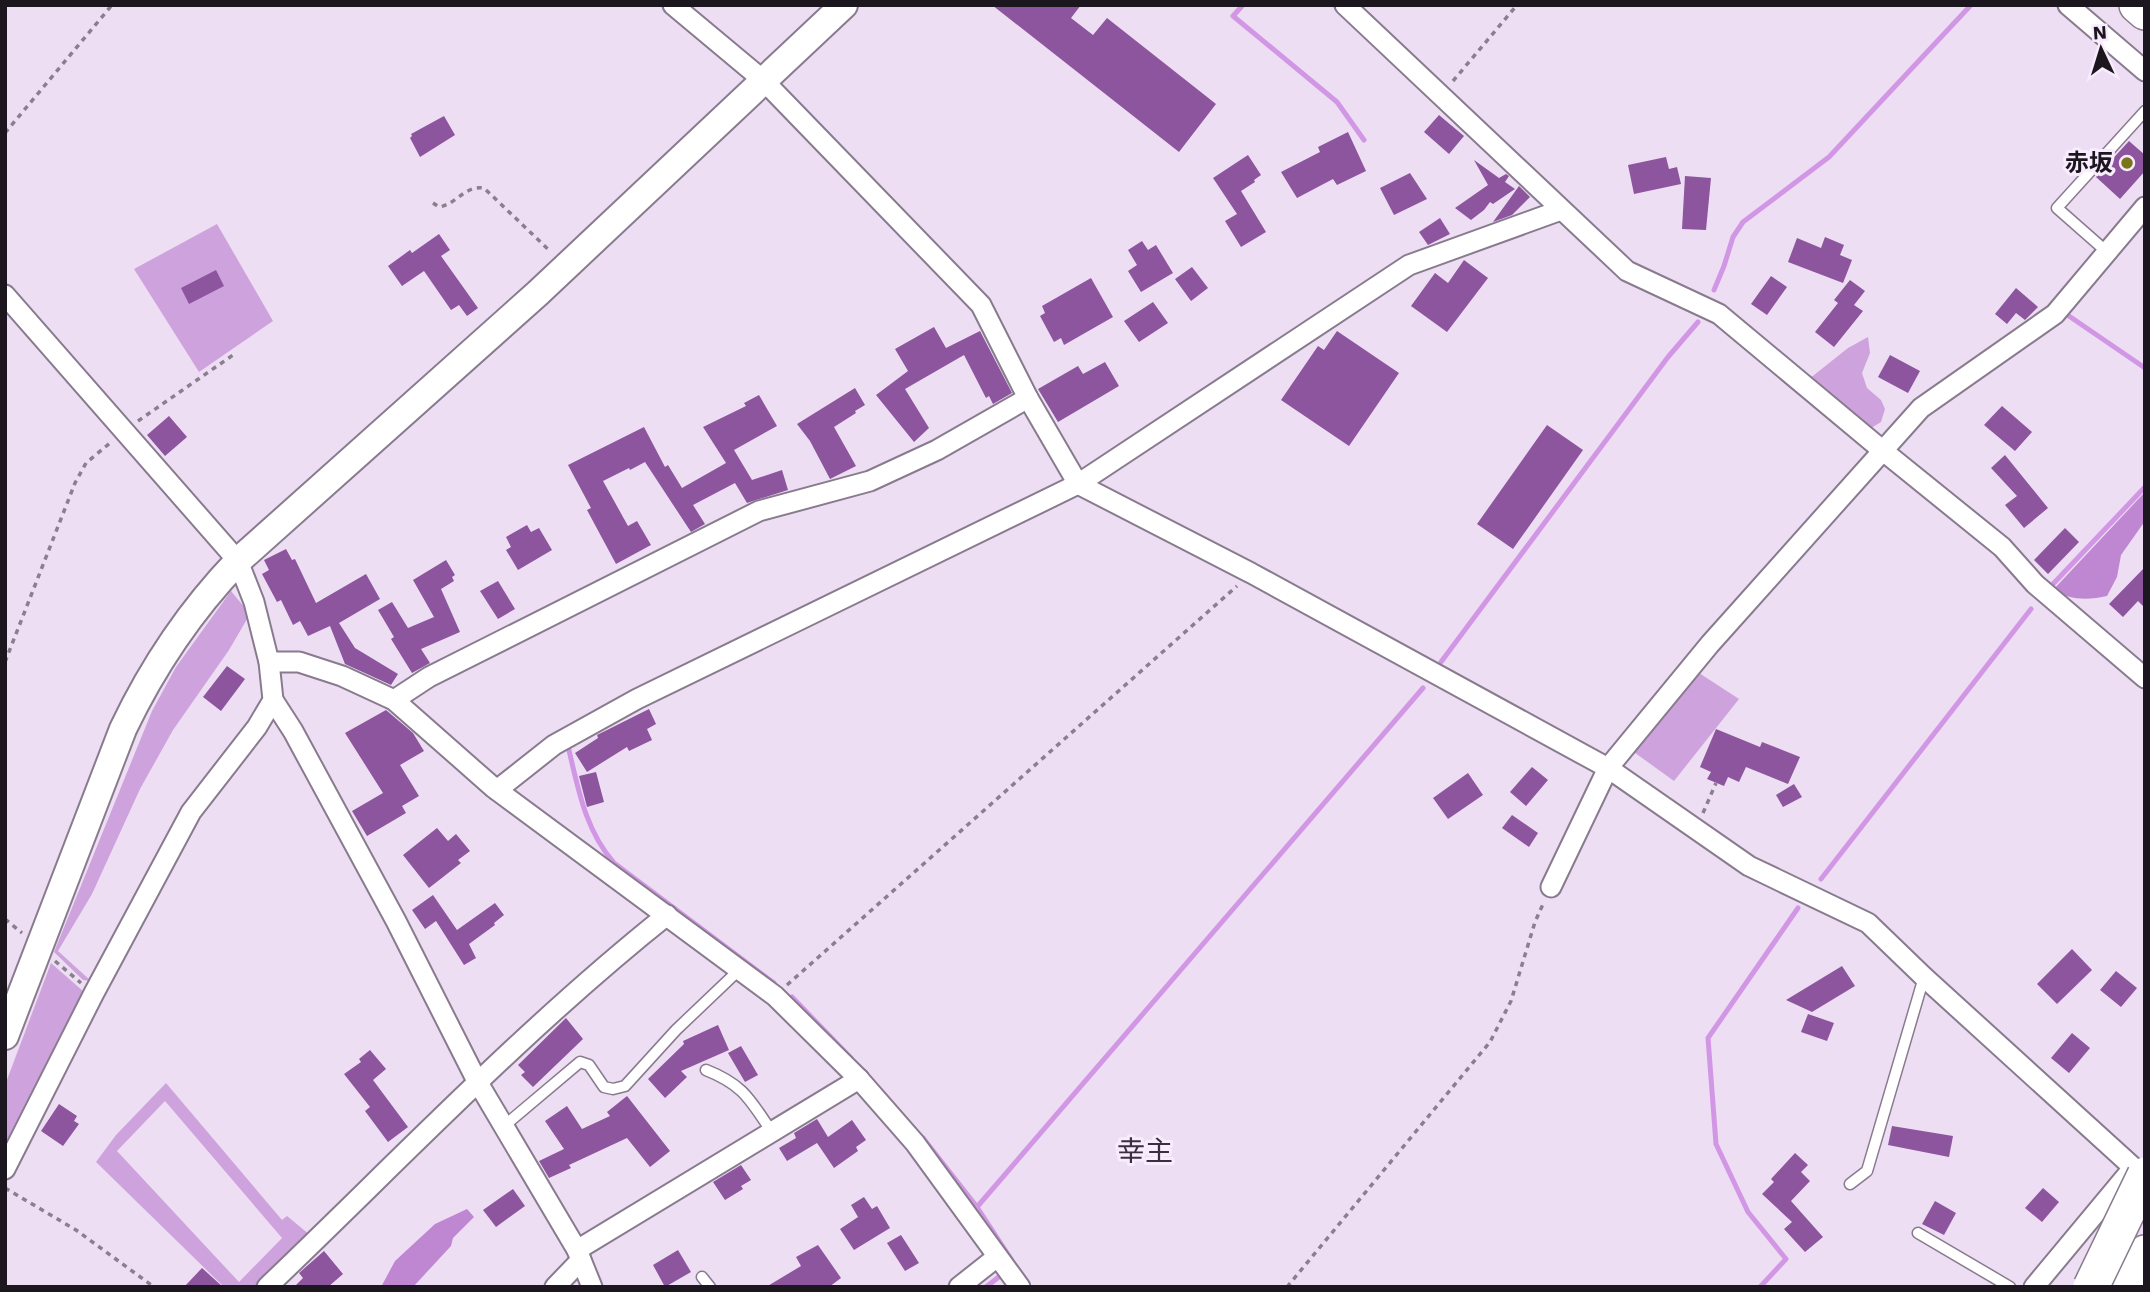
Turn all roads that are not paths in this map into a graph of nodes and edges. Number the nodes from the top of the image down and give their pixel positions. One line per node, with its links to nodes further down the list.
1 (673, 5): 8 (street)
2 (844, 5): 8 (street)
3 (1345, 5): 11 (street)
4 (2068, 5): 7 (street)
5 (2137, 5): 6 (highway)
6 (2145, 12)
7 (2145, 71)
8 (764, 81): 14 (street); 17 (street)
9 (2145, 111): 12 (lane)
10 (2145, 206): 12 (street)
11 (1561, 210): 15 (street); 16 (street)
12 (2107, 252): 15 (street)
13 (5, 295): 17 (street)
14 (1028, 398): 16 (street); 21 (street)
15 (1882, 450): 19 (street); 22 (street)
16 (1078, 484): 22 (street); 23 (street)
17 (238, 561): 18 (street); 28 (street)
18 (270, 662): 20 (street); 21 (street)
19 (2145, 678)
20 (273, 700): 31 (street); 34 (street)
21 (394, 700): 23 (street)
22 (1608, 768): 24 (street); 27 (street)
23 (497, 790): 25 (street)
24 (1551, 887)
25 (667, 915): 26 (street); 31 (street)
26 (739, 970): 30 (street); 32 (lane)
27 (1924, 977): 35 (street); 36 (lane)
28 (5, 1036)
29 (706, 1070): 33 (lane)
30 (859, 1079): 33 (street); 40 (street)
31 (477, 1081): 32 (street); 42 (street)
32 (504, 1126): 39 (street)
33 (772, 1132): 39 (street)
34 (5, 1169)
35 (2141, 1174): 49 (street); 50 (highway, bridge)
36 (1850, 1184)
37 (1918, 1233): 48 (lane)
38 (2145, 1253): 51 (highway)
39 (579, 1255): 43 (street); 44 (street)
40 (998, 1257): 46 (street); 47 (street)
41 (702, 1277): 45 (lane)
42 (267, 1287)
43 (555, 1287)
44 (592, 1287)
45 (710, 1287)
46 (959, 1287)
47 (1020, 1287)
48 (2010, 1287)
49 (2034, 1287)
50 (2091, 1287)
51 (2129, 1287)

